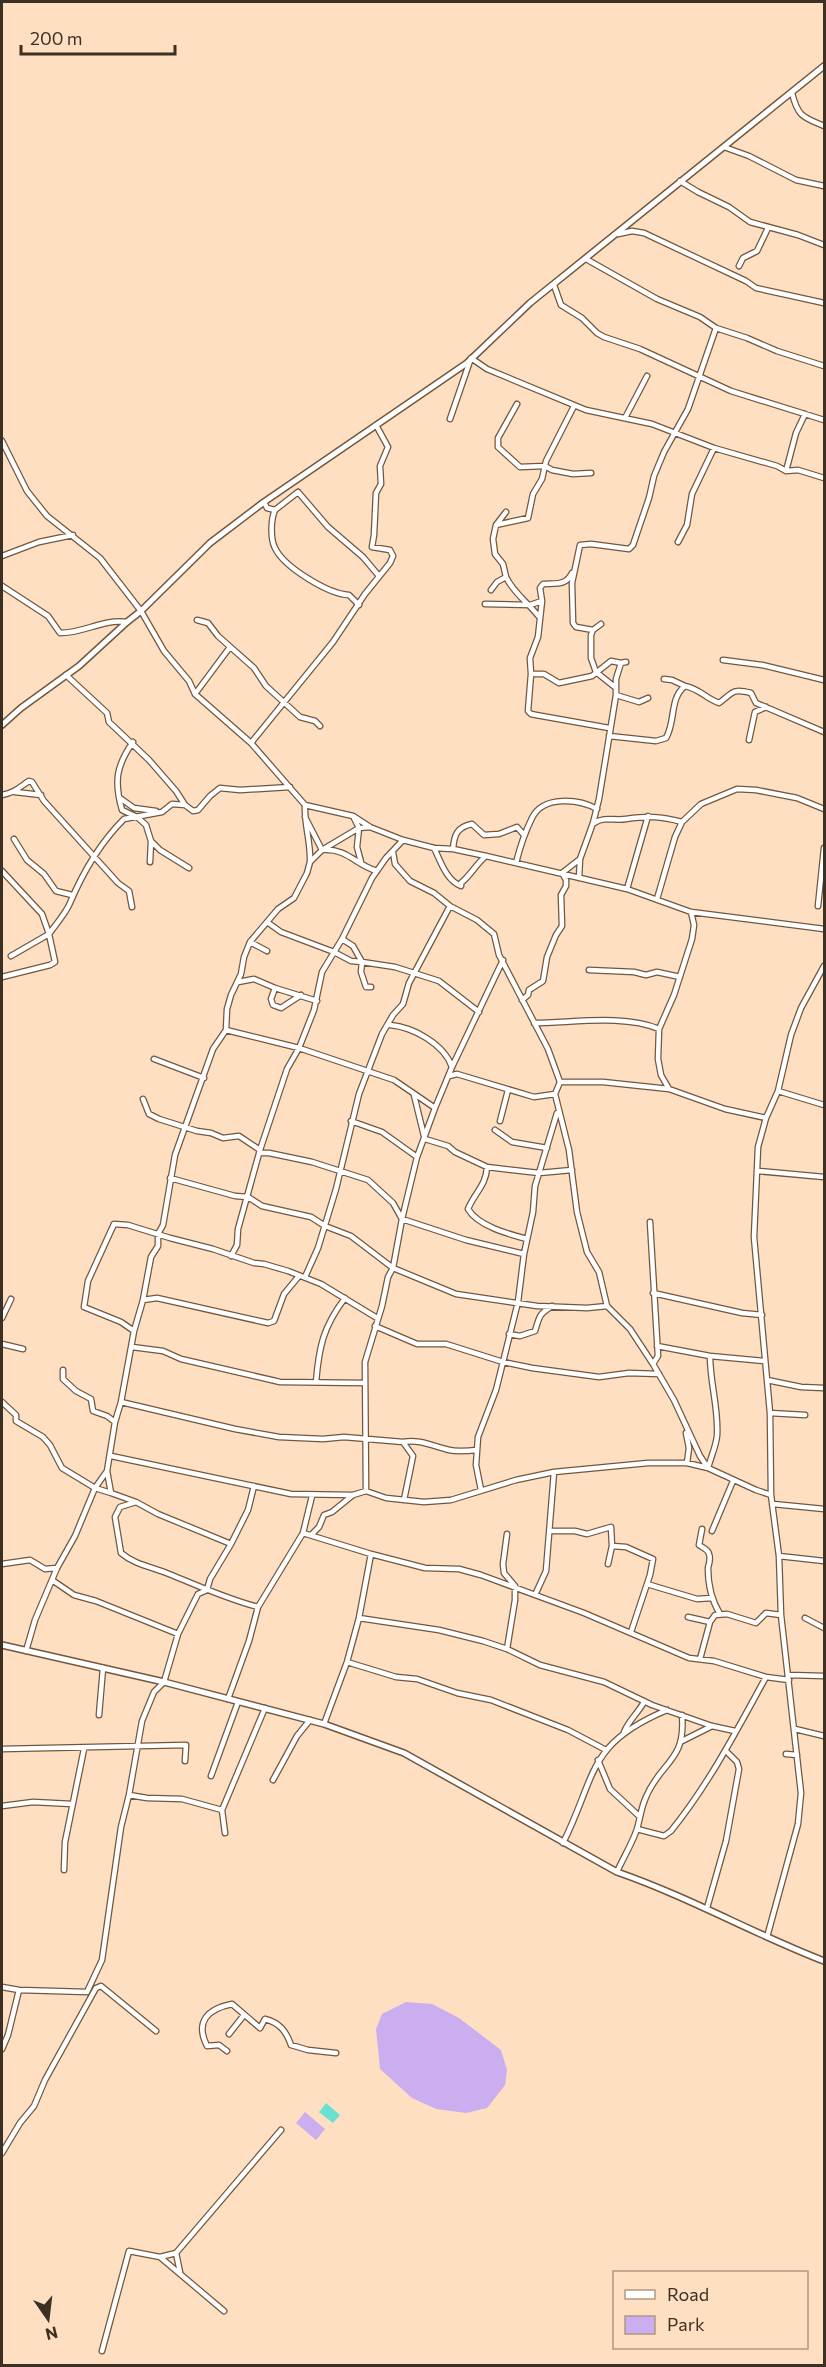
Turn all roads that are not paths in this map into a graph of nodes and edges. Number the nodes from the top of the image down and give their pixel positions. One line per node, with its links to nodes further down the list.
1 (825, 66): 2 (street)
2 (792, 93): 3 (street); 4 (street)
3 (825, 126)
4 (724, 147): 5 (street); 6 (street)
5 (680, 181): 7 (street); 8 (street)
6 (825, 186)
7 (768, 228): 9 (street); 11 (street)
8 (618, 234): 10 (street); 13 (street)
9 (825, 245)
10 (586, 259): 12 (street); 14 (street)
11 (739, 266)
12 (554, 285): 15 (street); 17 (street)
13 (825, 303)
14 (716, 328): 16 (street); 17 (street)
15 (471, 358): 20 (street); 23 (street); 25 (street)
16 (825, 366)
17 (698, 375): 21 (street); 26 (street)
18 (647, 376): 22 (street)
19 (517, 404): 29 (street)
20 (574, 406): 22 (street); 29 (street)
21 (805, 414): 24 (street); 30 (street)
22 (625, 418): 26 (street)
23 (450, 419)
24 (825, 420)
25 (376, 425): 33 (street); 42 (street)
26 (675, 433): 28 (street); 41 (street)
27 (2, 441): 38 (street)
28 (714, 448): 30 (street); 39 (street)
29 (545, 466): 31 (street); 37 (street)
30 (786, 471): 32 (street)
31 (591, 473)
32 (825, 478)
33 (266, 505): 34 (street); 36 (street); 50 (street)
34 (274, 510): 36 (street); 42 (street)
35 (506, 512): 37 (street)
36 (272, 518): 49 (street)
37 (496, 525): 43 (street)
38 (73, 536): 40 (street); 50 (street)
39 (678, 542)
40 (2, 555)
41 (575, 567): 46 (street); 55 (street)
42 (379, 576): 49 (street)
43 (506, 577): 45 (street); 48 (street)
44 (2, 586): 53 (street)
45 (491, 590)
46 (542, 601): 48 (street); 51 (street)
47 (485, 603): 48 (street)
48 (530, 604): 51 (street)
49 (359, 605): 68 (street)
50 (141, 611): 53 (street); 65 (street)
51 (540, 618): 59 (street)
52 (197, 620): 56 (street)
53 (127, 622): 60 (street)
54 (601, 624): 55 (street)
55 (592, 630): 58 (street)
56 (230, 647): 65 (street); 68 (street)
57 (723, 660): 62 (street)
58 (596, 672): 59 (street); 64 (street); 64 (street)
59 (531, 674): 72 (street)
60 (66, 675): 70 (street); 76 (street)
61 (664, 679): 63 (street)
62 (825, 680)
63 (685, 686): 69 (street); 74 (street)
64 (615, 687): 66 (street)
65 (195, 693): 77 (street)
66 (616, 695): 67 (street); 72 (street)
67 (648, 698)
68 (284, 701): 71 (street); 77 (street)
69 (766, 707): 73 (street); 75 (street)
70 (2, 725)
71 (320, 726)
72 (609, 728): 74 (street)
73 (825, 732)
74 (609, 736): 85 (street)
75 (749, 740)
76 (133, 742): 82 (street); 83 (street)
77 (251, 743): 78 (street)
78 (290, 787): 83 (street); 84 (street)
79 (15, 792): 80 (street); 81 (street); 81 (street)
80 (2, 795)
81 (40, 795): 105 (street)
82 (118, 797): 87 (street); 90 (street)
83 (185, 805): 87 (street)
84 (306, 805): 88 (street); 91 (street)
85 (597, 809): 93 (street); 96 (street)
86 (825, 809): 92 (street)
87 (162, 812): 90 (street)
88 (353, 816): 94 (street); 95 (street)
89 (648, 816): 92 (street); 93 (street); 119 (street)
90 (137, 817): 99 (street); 105 (street)
91 (304, 817): 103 (street); 109 (street)
92 (682, 822): 121 (street)
93 (593, 823): 107 (street)
94 (370, 827): 95 (street); 98 (street)
95 (358, 828): 103 (street); 110 (street)
96 (524, 835): 102 (street); 111 (street)
97 (14, 839): 120 (street)
98 (403, 840): 100 (street); 104 (street)
99 (151, 841): 108 (street); 112 (street)
100 (434, 848): 102 (street); 106 (street)
101 (825, 848): 123 (street)
102 (453, 849): 106 (street)
103 (322, 850): 109 (street); 110 (street)
104 (393, 852): 114 (street); 122 (street)
105 (95, 855): 120 (street); 124 (street)
106 (486, 856): 111 (street)
107 (580, 859): 116 (street); 118 (street)
108 (150, 862)
109 (310, 862): 126 (street)
110 (361, 862): 113 (street)
111 (516, 863): 116 (street)
112 (189, 868)
113 (367, 868): 114 (street); 117 (street)
114 (377, 870): 117 (street)
115 (2, 871): 128 (street)
116 (562, 873): 118 (street); 146 (street)
117 (372, 878): 129 (street)
118 (579, 878): 119 (street)
119 (627, 889): 121 (street)
120 (72, 895): 128 (street)
121 (657, 899): 125 (street)
122 (450, 906): 134 (street); 138 (street)
123 (818, 906)
124 (132, 907)
125 (691, 912): 127 (street); 140 (street)
126 (267, 922): 130 (street); 132 (street)
127 (825, 929)
128 (49, 934): 133 (street); 139 (street)
129 (342, 939): 132 (street); 135 (street)
130 (250, 942): 131 (street); 141 (street)
131 (267, 951)
132 (334, 952): 135 (street); 145 (street)
133 (11, 956)
134 (502, 960): 146 (street); 147 (street)
135 (362, 962): 138 (street); 142 (street)
136 (825, 966): 162 (street)
137 (589, 970): 140 (street)
138 (416, 972): 147 (street); 149 (street)
139 (2, 977)
140 (680, 977): 150 (street)
141 (237, 982): 143 (street); 151 (street)
142 (371, 987)
143 (275, 988): 144 (street); 144 (street)
144 (301, 995): 145 (street)
145 (317, 1000): 152 (street)
146 (522, 1000): 148 (street)
147 (479, 1012): 154 (street)
148 (534, 1023): 150 (street); 159 (street)
149 (390, 1025): 154 (street); 155 (street)
150 (659, 1029): 160 (street)
151 (226, 1030): 152 (street); 158 (street)
152 (299, 1048): 155 (street); 176 (street)
153 (154, 1059): 158 (street)
154 (452, 1066): 156 (street); 157 (street)
155 (368, 1071): 164 (street); 170 (street)
156 (457, 1074): 157 (street); 161 (street)
157 (449, 1076): 167 (street)
158 (204, 1078): 172 (street)
159 (560, 1083): 160 (street); 163 (street)
160 (669, 1089): 169 (street)
161 (508, 1090): 163 (street); 171 (street)
162 (778, 1091): 166 (street); 169 (street)
163 (555, 1094): 168 (street)
164 (414, 1095): 167 (street); 174 (street)
165 (143, 1099): 172 (street)
166 (825, 1105)
167 (435, 1108): 174 (street)
168 (558, 1110): 175 (street); 179 (street)
169 (766, 1118): 180 (street)
170 (351, 1121): 177 (street); 181 (street)
171 (500, 1121)
172 (185, 1127): 176 (street); 184 (street)
173 (495, 1130): 175 (street)
174 (425, 1138): 177 (street); 178 (street)
175 (547, 1148): 182 (street)
176 (260, 1151): 181 (street); 185 (street)
177 (417, 1157): 186 (street)
178 (487, 1167): 182 (street); 192 (street)
179 (572, 1170): 182 (street); 204 (street)
180 (758, 1170): 183 (street); 205 (street)
181 (339, 1172): 186 (street); 189 (street)
182 (539, 1173): 192 (street)
183 (825, 1177)
184 (171, 1178): 185 (street); 188 (street)
185 (248, 1197): 189 (street); 194 (street)
186 (402, 1219): 193 (street); 195 (street)
187 (650, 1222): 198 (street)
188 (163, 1226): 190 (street); 191 (street)
189 (325, 1226): 195 (street); 197 (street)
190 (158, 1234): 191 (street); 201 (street); 209 (street)
191 (170, 1238): 194 (street)
192 (527, 1239): 193 (street)
193 (524, 1254): 202 (street)
194 (231, 1256): 196 (street)
195 (393, 1268): 202 (street); 207 (street)
196 (299, 1276): 197 (street); 201 (street)
197 (305, 1277): 199 (street)
198 (654, 1293): 205 (street); 212 (street)
199 (345, 1298): 207 (street); 222 (street)
200 (11, 1299): 206 (street)
201 (143, 1300): 209 (street)
202 (518, 1302): 203 (street); 210 (street)
203 (552, 1306): 204 (street); 210 (street)
204 (607, 1306): 218 (street)
205 (762, 1315): 216 (street)
206 (2, 1318)
207 (377, 1318): 208 (street)
208 (375, 1326): 217 (street); 223 (street)
209 (134, 1331): 213 (street)
210 (509, 1334): 217 (street)
211 (2, 1344): 214 (street)
212 (657, 1346): 215 (street); 218 (street)
213 (132, 1347): 222 (street); 226 (street)
214 (22, 1349)
215 (710, 1356): 216 (street); 238 (street)
216 (765, 1361): 221 (street)
217 (503, 1362): 220 (street); 234 (street)
218 (653, 1364): 220 (street)
219 (63, 1370): 229 (street)
220 (659, 1374): 230 (street)
221 (767, 1380): 224 (street); 227 (street)
222 (316, 1382): 223 (street)
223 (364, 1383): 231 (street)
224 (825, 1388)
225 (2, 1402): 243 (street)
226 (121, 1402): 229 (street); 231 (street)
227 (770, 1413): 228 (street); 247 (street)
228 (805, 1415)
229 (115, 1422): 235 (street)
230 (685, 1426): 237 (street); 238 (street)
231 (364, 1438): 232 (street); 245 (street)
232 (403, 1442): 233 (street); 236 (street)
233 (421, 1443): 234 (street); 236 (street)
234 (477, 1450): 244 (street)
235 (111, 1456): 239 (street); 242 (street)
236 (413, 1456): 250 (street)
237 (687, 1463): 238 (street); 240 (street)
238 (708, 1468): 241 (street)
239 (106, 1471): 243 (street); 246 (street)
240 (554, 1472): 244 (street); 255 (street)
241 (733, 1481): 247 (street); 256 (street)
242 (254, 1486): 248 (street); 260 (street)
243 (95, 1488): 246 (street); 267 (street)
244 (481, 1490): 250 (street)
245 (366, 1491): 249 (street); 250 (street)
246 (111, 1493): 251 (street)
247 (771, 1495): 252 (street)
248 (312, 1496): 249 (street); 257 (street)
249 (353, 1496): 259 (street)
250 (404, 1500)
251 (136, 1502): 260 (street); 273 (street)
252 (773, 1504): 253 (street); 263 (street)
253 (825, 1509)
254 (702, 1529): 275 (street)
255 (550, 1531): 261 (street); 274 (street)
256 (712, 1531)
257 (303, 1533): 259 (street); 276 (street)
258 (507, 1534): 271 (street)
259 (311, 1535): 262 (street)
260 (231, 1544): 273 (street)
261 (612, 1546): 266 (street); 269 (street)
262 (371, 1554): 271 (street); 280 (street)
263 (778, 1556): 264 (street); 278 (street)
264 (825, 1561)
265 (2, 1564): 267 (street)
266 (608, 1564)
267 (57, 1568): 268 (street)
268 (52, 1580): 270 (street); 272 (street)
269 (647, 1584): 275 (street); 284 (street)
270 (58, 1585): 272 (street); 285 (street)
271 (515, 1586): 274 (street); 287 (street)
272 (50, 1587): 288 (street)
273 (207, 1590): 276 (street); 285 (street)
274 (536, 1595): 284 (street)
275 (712, 1598): 277 (street)
276 (258, 1607): 296 (street)
277 (720, 1614): 278 (street); 282 (street)
278 (781, 1615): 294 (street)
279 (688, 1617): 282 (street)
280 (358, 1618): 287 (street); 290 (street)
281 (805, 1618): 283 (street)
282 (711, 1622): 289 (street)
283 (825, 1628)
284 (631, 1632): 289 (street)
285 (178, 1634): 295 (street)
286 (2, 1645): 288 (street)
287 (507, 1649): 298 (street)
288 (26, 1651): 291 (street)
289 (700, 1659): 293 (street)
290 (347, 1662): 304 (street); 314 (street)
291 (103, 1668): 295 (street); 301 (street)
292 (825, 1676): 294 (street)
293 (766, 1677): 294 (street); 307 (street)
294 (789, 1678): 306 (street)
295 (164, 1682): 296 (street); 311 (street)
296 (228, 1699): 297 (street)
297 (238, 1702): 299 (street); 320 (street)
298 (644, 1702): 300 (street); 308 (street)
299 (265, 1708): 303 (street); 325 (street)
300 (667, 1710): 302 (street); 308 (street)
301 (99, 1715)
302 (682, 1715): 305 (street); 310 (street)
303 (310, 1720): 304 (street); 321 (street)
304 (324, 1724): 329 (street)
305 (712, 1726): 307 (street); 310 (street)
306 (795, 1730): 309 (street); 317 (street)
307 (735, 1731): 315 (street)
308 (624, 1732): 314 (street)
309 (825, 1736)
310 (682, 1741): 326 (street)
311 (139, 1746): 313 (street); 319 (street); 322 (street)
312 (2, 1749): 313 (street)
313 (84, 1749): 323 (street)
314 (606, 1750): 318 (street)
315 (726, 1751): 327 (street); 332 (street)
316 (786, 1754): 317 (street)
317 (796, 1755): 333 (street)
318 (598, 1760): 326 (street); 329 (street)
319 (185, 1761)
320 (211, 1776)
321 (273, 1780)
322 (129, 1794): 325 (street); 336 (street)
323 (72, 1804): 324 (street); 330 (street)
324 (2, 1806)
325 (222, 1810): 328 (street)
326 (639, 1816): 327 (street)
327 (637, 1829): 331 (street)
328 (225, 1833)
329 (563, 1844): 331 (street)
330 (64, 1870)
331 (617, 1872): 332 (street)
332 (707, 1908): 333 (street)
333 (768, 1937): 334 (street)
334 (825, 1961)
335 (2, 1987): 336 (street)
336 (19, 1990): 340 (street)
337 (244, 2015): 339 (street); 341 (street); 342 (street)
338 (156, 2031): 344 (street)
339 (229, 2034)
340 (2, 2049)
341 (227, 2051)
342 (336, 2053)
343 (280, 2130): 345 (street)
344 (2, 2153)
345 (176, 2253): 346 (street); 347 (street)
346 (160, 2257): 347 (street); 349 (street)
347 (180, 2272): 348 (street)
348 (224, 2311)
349 (102, 2351)

